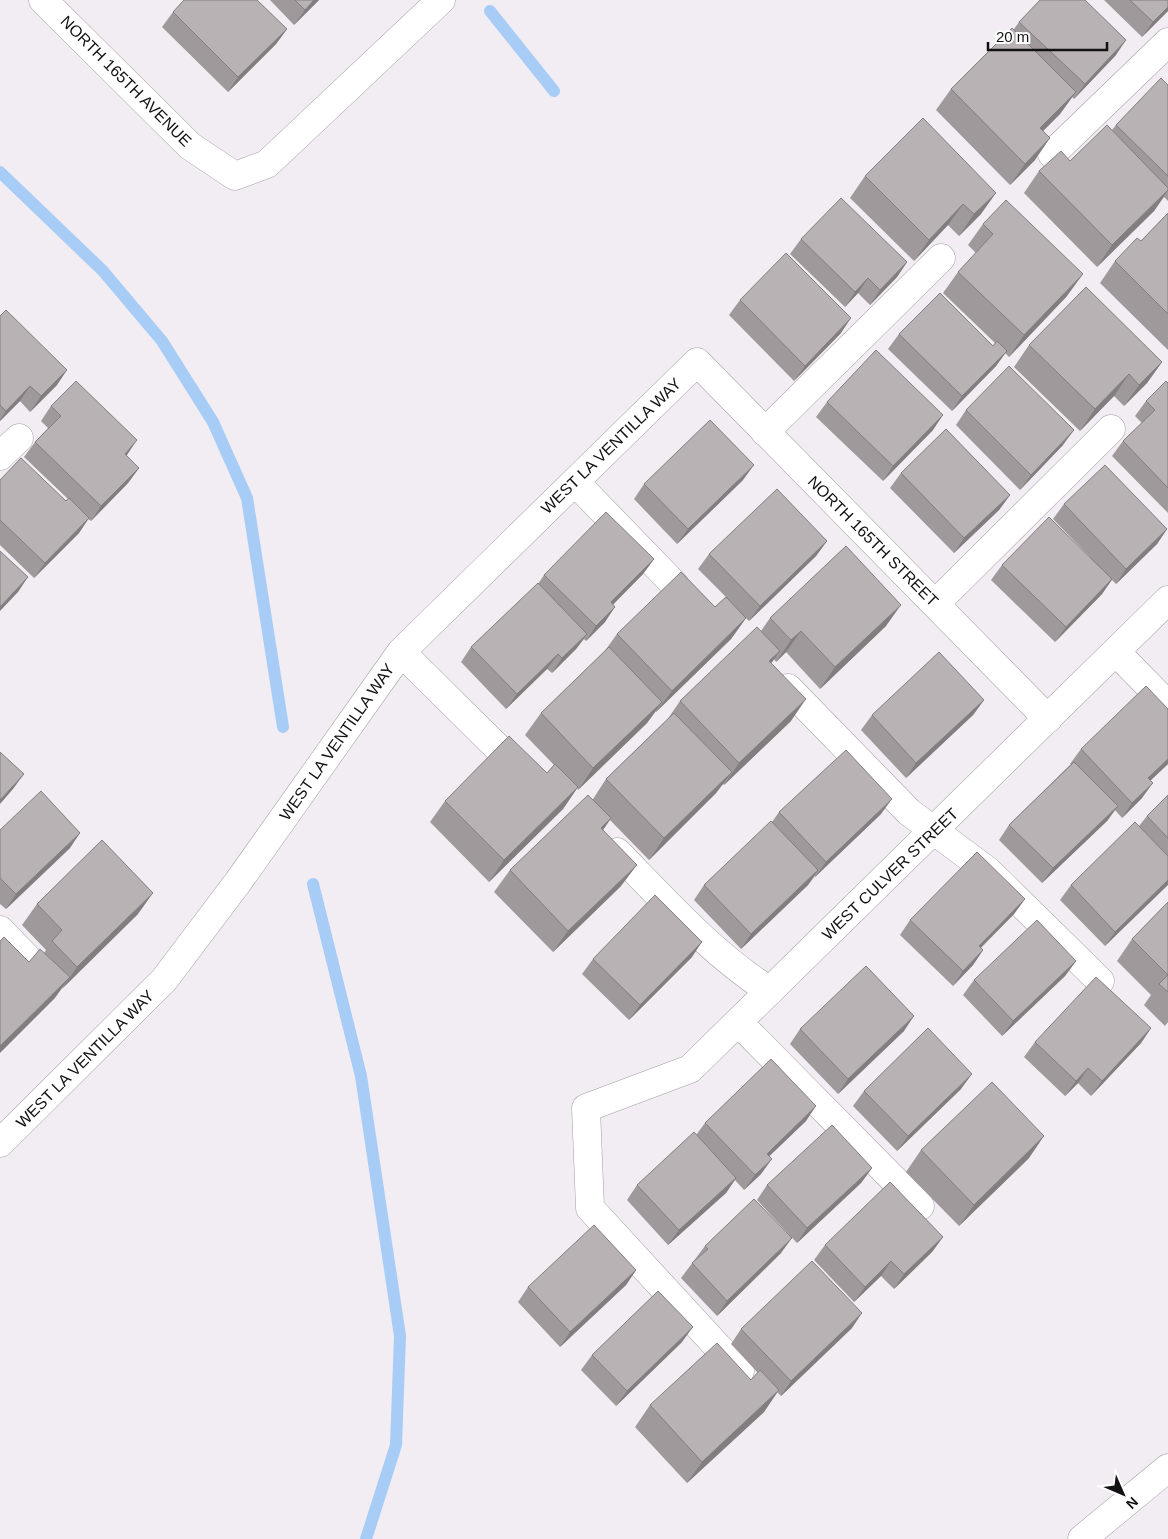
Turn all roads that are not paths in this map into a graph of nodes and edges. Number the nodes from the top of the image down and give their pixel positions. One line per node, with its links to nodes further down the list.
1 (43, 0): 2 (street, NORTH 165TH AVENUE)
2 (441, 0)
3 (1168, 42): 4 (street)
4 (1052, 154)
5 (941, 258): 8 (street)
6 (697, 362): 8 (street, NORTH 165TH STREET); 9 (street, WEST LA VENTILLA WAY)
7 (1111, 429): 12 (street)
8 (765, 432): 12 (street, NORTH 165TH STREET)
9 (575, 482): 10 (street); 13 (street, WEST LA VENTILLA WAY)
10 (675, 585)
11 (1168, 600): 14 (street, WEST CULVER STREET)
12 (935, 604): 17 (street, NORTH 165TH STREET)
13 (401, 652): 18 (street); 26 (street, WEST LA VENTILLA WAY)
14 (1116, 652): 16 (street); 17 (street, WEST CULVER STREET)
15 (788, 688): 19 (street)
16 (1168, 705)
17 (1048, 719): 19 (street, WEST CULVER STREET)
18 (506, 756)
19 (934, 831): 23 (street); 24 (street, WEST CULVER STREET)
20 (617, 852): 24 (street)
21 (0, 930): 22 (street)
22 (31, 962)
23 (1100, 982)
24 (770, 991): 25 (street, WEST CULVER STREET)
25 (738, 1022): 27 (street); 28 (street, WEST CULVER STREET)
26 (0, 1143)
27 (920, 1206)
28 (750, 1381)
29 (1168, 1468): 30 (street)
30 (1082, 1539)

